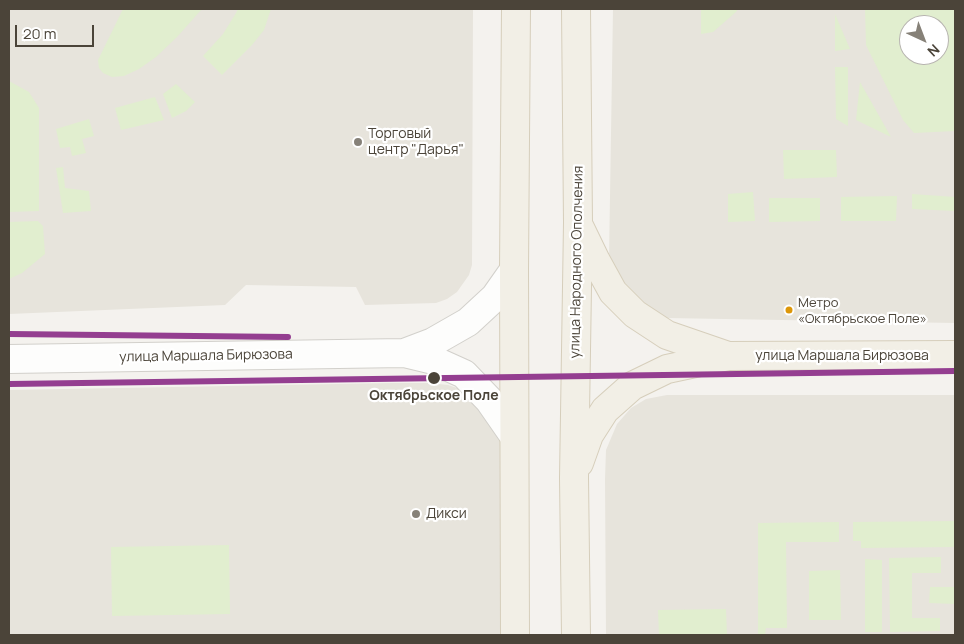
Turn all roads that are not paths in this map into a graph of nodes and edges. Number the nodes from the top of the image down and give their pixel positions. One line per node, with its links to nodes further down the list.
1 (516, 9): 4 (main road)
2 (576, 9): 3 (main road, улица Народного Ополчения)
3 (578, 224): 7 (main road, улица Маршала Бирюзова); 10 (main road, улица Народного Ополчения)
4 (514, 270): 5 (street, улица Маршала Бирюзова); 9 (main road)
5 (404, 353): 8 (street, улица Маршала Бирюзова); 9 (street, улица Маршала Бирюзова)
6 (955, 355): 7 (main road, улица Маршала Бирюзова)
7 (728, 356): 10 (main road, улица Маршала Бирюзова)
8 (9, 359)
9 (514, 436): 11 (main road)
10 (574, 478): 12 (main road, улица Народного Ополчения)
11 (515, 635)
12 (576, 635)

